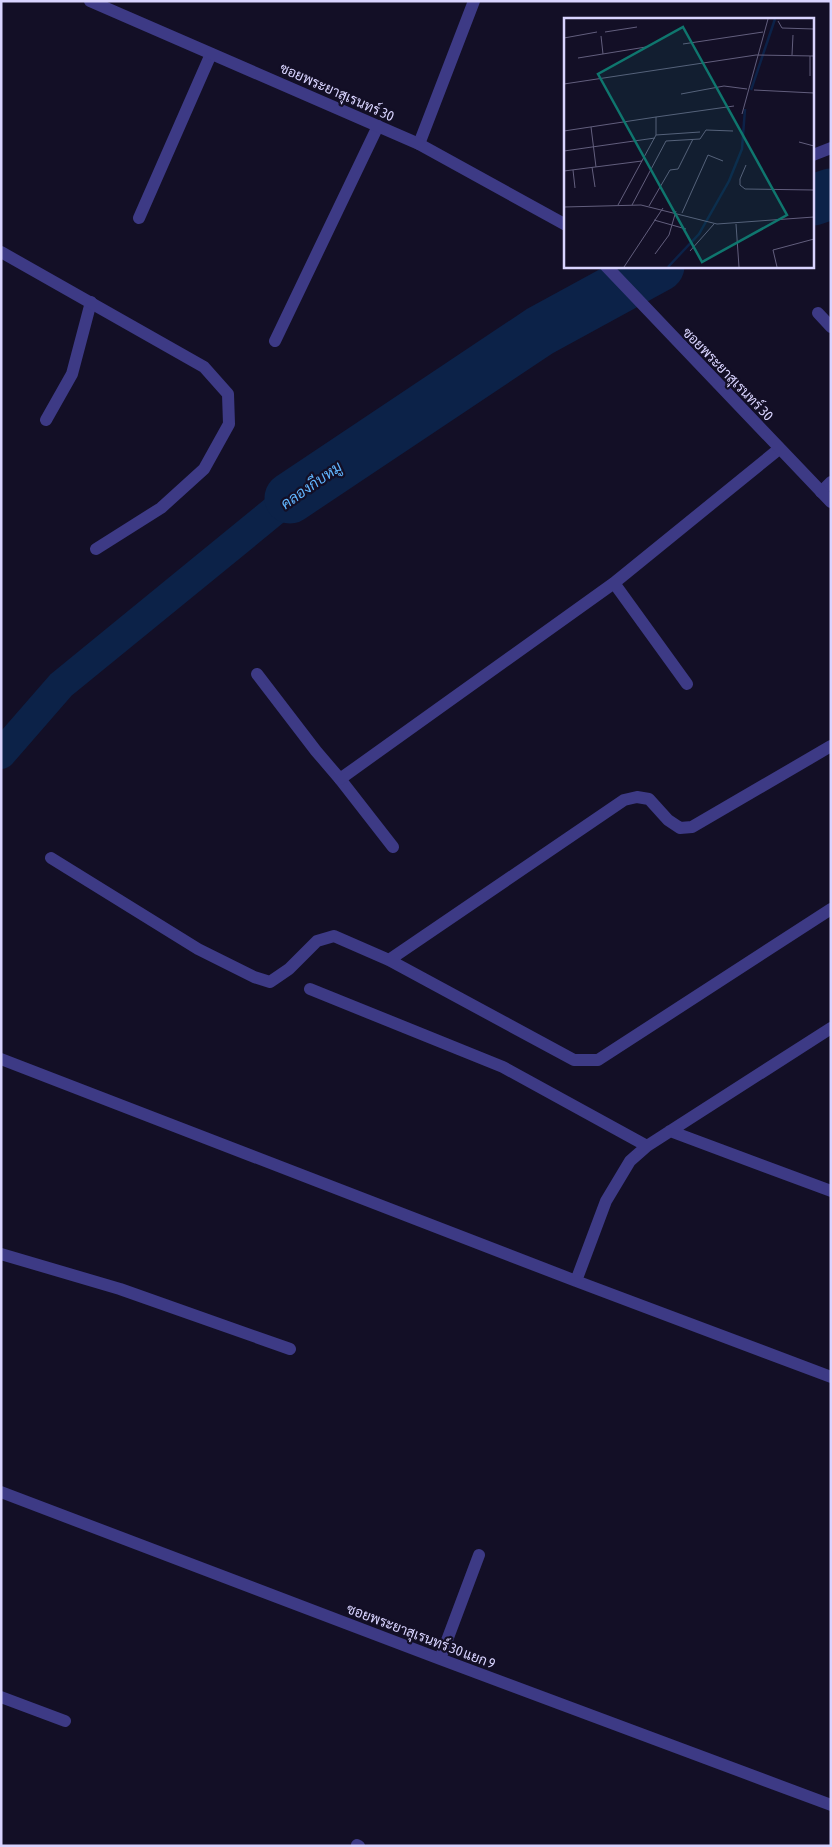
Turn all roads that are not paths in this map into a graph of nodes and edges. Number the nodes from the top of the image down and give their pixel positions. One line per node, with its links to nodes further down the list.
1 (90, 1): 3 (street, ซอยพระยาสุเรนทร์ 30)
2 (474, 1): 5 (street)
3 (211, 54): 4 (street, ซอยพระยาสุเรนทร์ 30); 8 (street)
4 (378, 126): 5 (street, ซอยพระยาสุเรนทร์ 30); 15 (street)
5 (419, 144): 9 (street, ซอยพระยาสุเรนทร์ 30)
6 (831, 148): 7 (street)
7 (814, 155)
8 (139, 218)
9 (564, 224)
10 (1, 252): 12 (street)
11 (608, 268): 17 (street, ซอยพระยาสุเรนทร์ 30)
12 (91, 302): 16 (street); 21 (street)
13 (818, 313): 14 (street)
14 (831, 327)
15 (274, 342)
16 (46, 420)
17 (779, 449): 19 (street, ซอยพระยาสุเรนทร์ 30); 22 (street)
18 (831, 482): 19 (street)
19 (821, 492): 20 (street, ซอยพระยาสุเรนทร์ 30)
20 (831, 502)
21 (96, 549)
22 (614, 583): 24 (street); 26 (street)
23 (257, 674): 26 (street)
24 (688, 684)
25 (831, 746): 30 (street)
26 (340, 779): 27 (street)
27 (393, 847)
28 (51, 858): 30 (street)
29 (831, 909): 30 (street)
30 (389, 960)
31 (310, 989): 35 (street)
32 (831, 1028): 34 (street)
33 (1, 1059): 38 (street)
34 (670, 1131): 35 (street); 36 (street)
35 (647, 1146): 38 (street)
36 (831, 1192)
37 (1, 1254): 39 (street)
38 (576, 1281): 40 (street)
39 (290, 1349)
40 (831, 1377)
41 (1, 1492): 43 (street, ซอยพระยาสุเรนทร์ 30 แยก 9)
42 (479, 1555): 43 (street)
43 (440, 1659): 46 (street, ซอยพระยาสุเรนทร์ 30 แยก 9)
44 (1, 1696): 45 (street)
45 (65, 1721)
46 (831, 1805)

